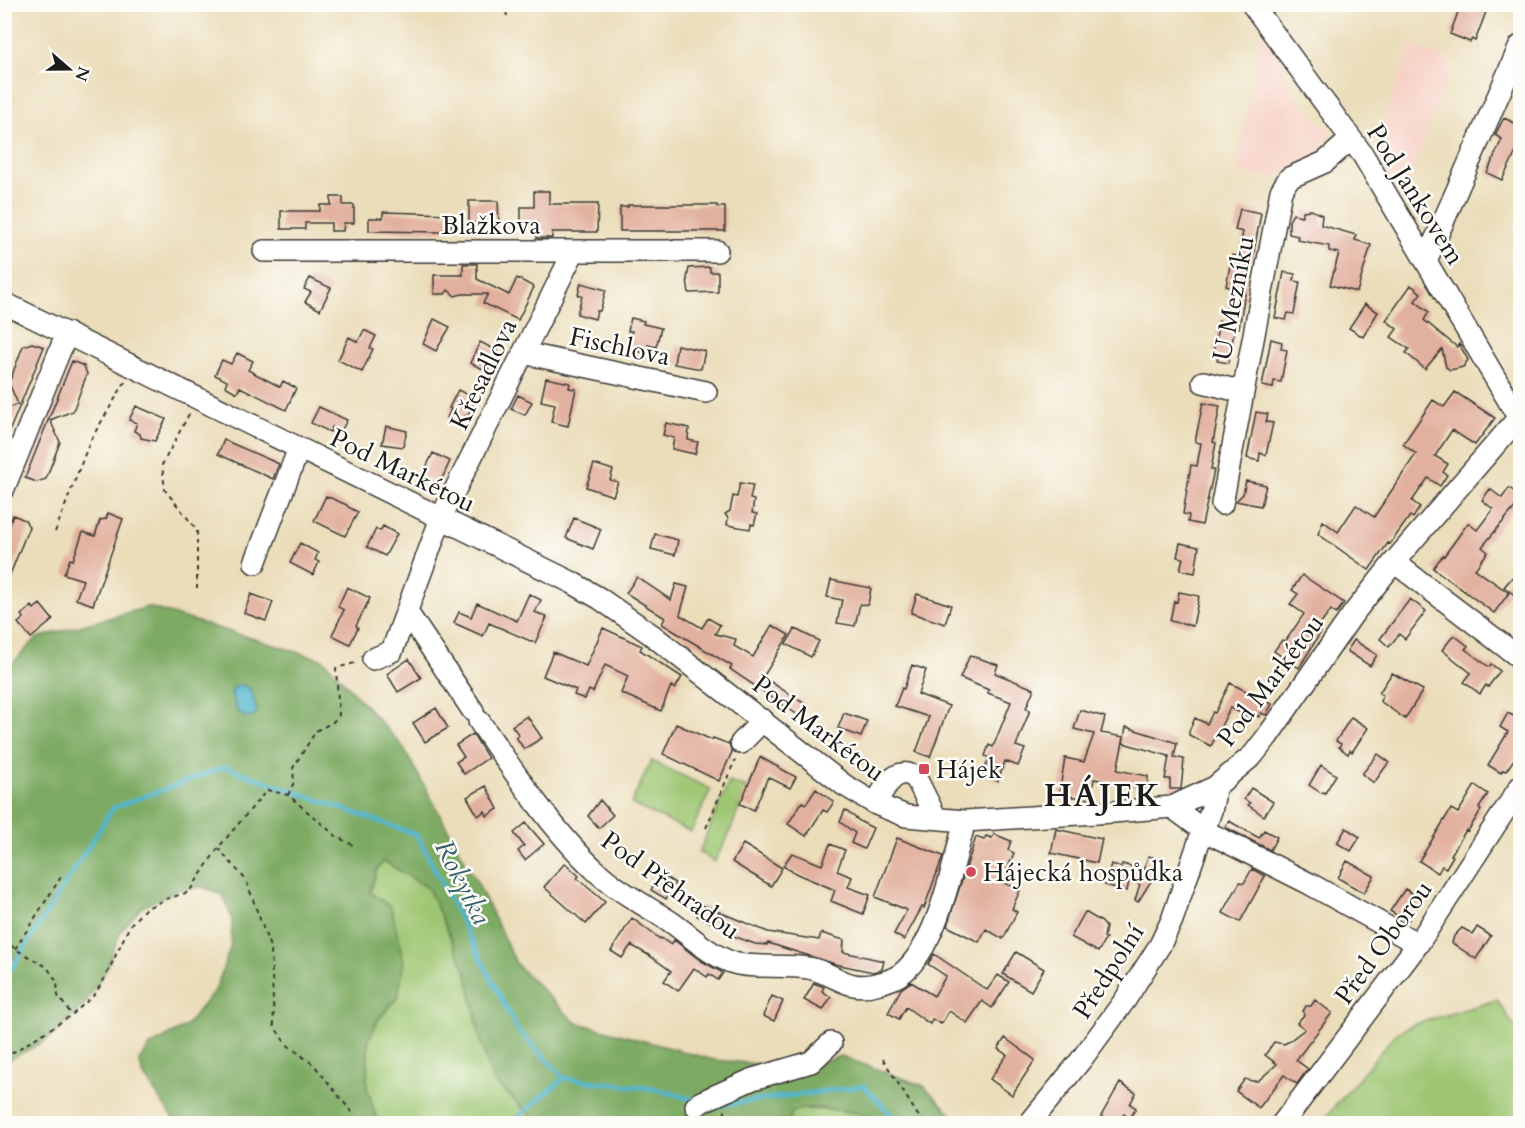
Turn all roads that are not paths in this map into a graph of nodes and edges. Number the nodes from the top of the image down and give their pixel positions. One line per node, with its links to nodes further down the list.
1 (1252, 4): 3 (street, Pod Jankovem)
2 (1521, 46): 7 (street)
3 (1352, 139): 7 (street, Pod Jankovem); 13 (street, U Mezníku)
4 (264, 251): 6 (street, Blažkova)
5 (717, 251): 6 (street, Blažkova)
6 (573, 253): 10 (street, Křesadlova)
7 (1426, 261): 14 (street, Pod Jankovem)
8 (4, 303): 9 (street, Pod Markétou)
9 (67, 333): 15 (street, Pod Markétou); 16 (street)
10 (523, 353): 12 (street, Fischlova); 18 (street, Křesadlova)
11 (1203, 382): 13 (street)
12 (706, 392)
13 (1243, 392): 17 (street, U Mezníku)
14 (1520, 418): 19 (street, Pod Markétou)
15 (299, 448): 18 (street, Pod Markétou); 20 (street)
16 (4, 488)
17 (1222, 504)
18 (441, 518): 21 (street, Křesadlova); 24 (street, Pod Markétou)
19 (1394, 562): 22 (street); 26 (street, Pod Markétou)
20 (255, 563)
21 (407, 612): 23 (street, Křesadlova); 31 (street, Pod Přehradou)
22 (1521, 658)
23 (373, 659)
24 (763, 720): 25 (street); 28 (street, Pod Markétou)
25 (741, 743)
26 (1215, 787): 29 (street, Pod Markétou); 32 (street, Předpolní)
27 (1521, 787): 33 (street, Před Oborou)
28 (876, 804): 30 (street, Pod Markétou); 30 (street)
29 (1172, 807): 31 (street, Pod Markétou); 32 (street)
30 (936, 818): 31 (street, Pod Markétou)
31 (965, 821)
32 (1203, 830): 33 (street); 36 (street, Předpolní)
33 (1418, 944): 37 (street, Před Oborou)
34 (831, 1043): 35 (street)
35 (696, 1106)
36 (1029, 1124)
37 (1282, 1124)

